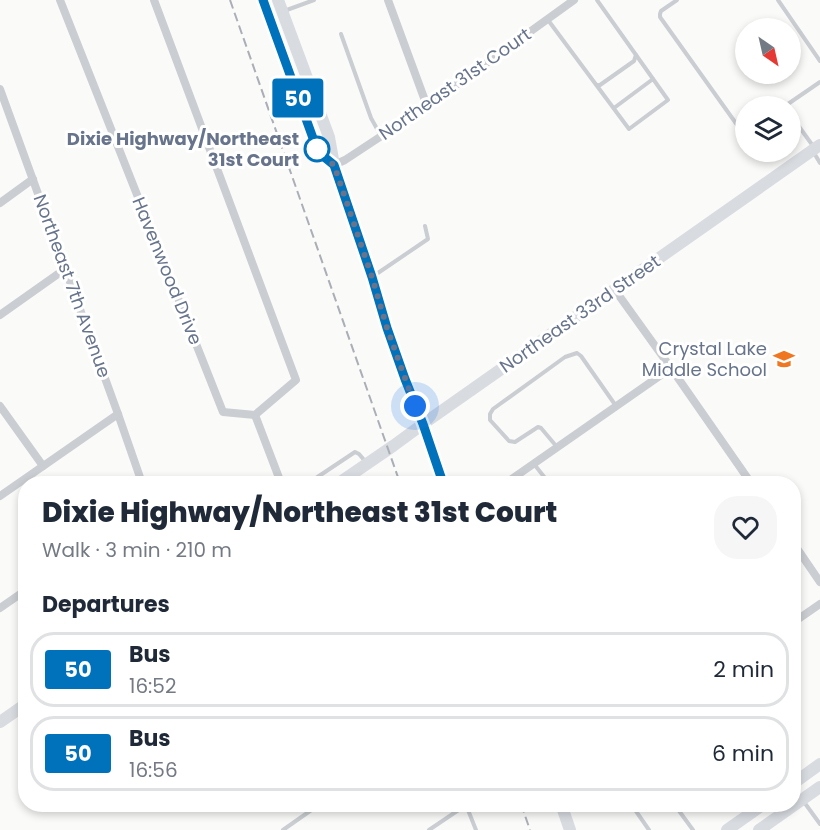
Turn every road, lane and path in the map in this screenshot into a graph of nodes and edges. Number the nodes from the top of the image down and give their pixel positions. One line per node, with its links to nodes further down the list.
1 (60, 0): 39 (street, Havenwood Drive)
2 (154, 0): 39 (street)
3 (263, 0): 27 (main road)
4 (314, 0): 10 (lane)
5 (574, 0): 11 (street, Northeast 31st Court)
6 (597, 0): 13 (lane)
7 (677, 0): 22 (lane)
8 (778, 0): 14 (lane)
9 (390, 1): 20 (street)
10 (280, 6): 27 (main road)
11 (547, 18): 17 (lane); 20 (street, Northeast 31st Court)
12 (341, 34): 24 (lane)
13 (636, 54): 15 (lane); 17 (lane)
14 (820, 61)
15 (653, 79): 21 (lane); 21 (lane)
16 (820, 82): 19 (lane)
17 (597, 85): 21 (lane)
18 (0, 89): 28 (street, Northeast 7th Avenue)
19 (800, 96)
20 (427, 106): 24 (street, Northeast 31st Court)
21 (614, 108)
22 (735, 122)
23 (801, 128): 25 (lane)
24 (381, 137): 27 (street, Northeast 31st Court)
25 (816, 148): 26 (lane); 33 (main road, Northeast 33rd Street)
26 (820, 163)
27 (334, 165): 32 (main road)
28 (33, 179): 29 (street); 31 (street, Northeast 7th Avenue)
29 (0, 203)
30 (425, 226): 32 (lane)
31 (65, 270): 34 (street); 38 (street, Northeast 7th Avenue)
32 (372, 277): 40 (main road)
33 (615, 290): 35 (street); 40 (main road, Northeast 33rd Street)
34 (0, 315)
35 (671, 368): 37 (street); 53 (street)
36 (0, 406): 44 (street)
37 (616, 406): 41 (street); 41 (lane)
38 (118, 414): 44 (street); 46 (street, Northeast 7th Avenue)
39 (255, 415): 47 (street)
40 (423, 424): 42 (main road, Northeast 33rd Street); 50 (main road)
41 (557, 447): 43 (street)
42 (368, 464): 48 (lane); 49 (main road, Northeast 33rd Street)
43 (534, 464): 51 (street); 52 (lane)
44 (43, 466): 45 (street)
45 (29, 476)
46 (140, 476)
47 (278, 476)
48 (319, 476)
49 (350, 476)
50 (441, 476)
51 (516, 476)
52 (543, 476)
53 (744, 476)
54 (18, 483): 55 (street)
55 (0, 496)
56 (801, 554): 57 (street)
57 (820, 582)
58 (18, 596): 60 (street)
59 (820, 604): 61 (street)
60 (0, 608)
61 (801, 617)
62 (18, 709): 63 (main road)
63 (1, 720)
64 (820, 764): 65 (main road)
65 (801, 778)
66 (820, 787): 67 (main road)
67 (802, 799): 76 (lane)
68 (309, 812): 77 (lane)
69 (456, 812): 78 (lane)
70 (469, 812): 79 (lane)
71 (564, 812): 80 (main road)
72 (637, 812): 81 (lane)
73 (680, 812): 82 (lane)
74 (753, 812): 83 (main road)
75 (784, 812): 84 (main road)
76 (820, 824)
77 (283, 830)
78 (429, 830)
79 (476, 830)
80 (570, 830)
81 (649, 830)
82 (693, 830)
83 (727, 830)
84 (759, 830)

